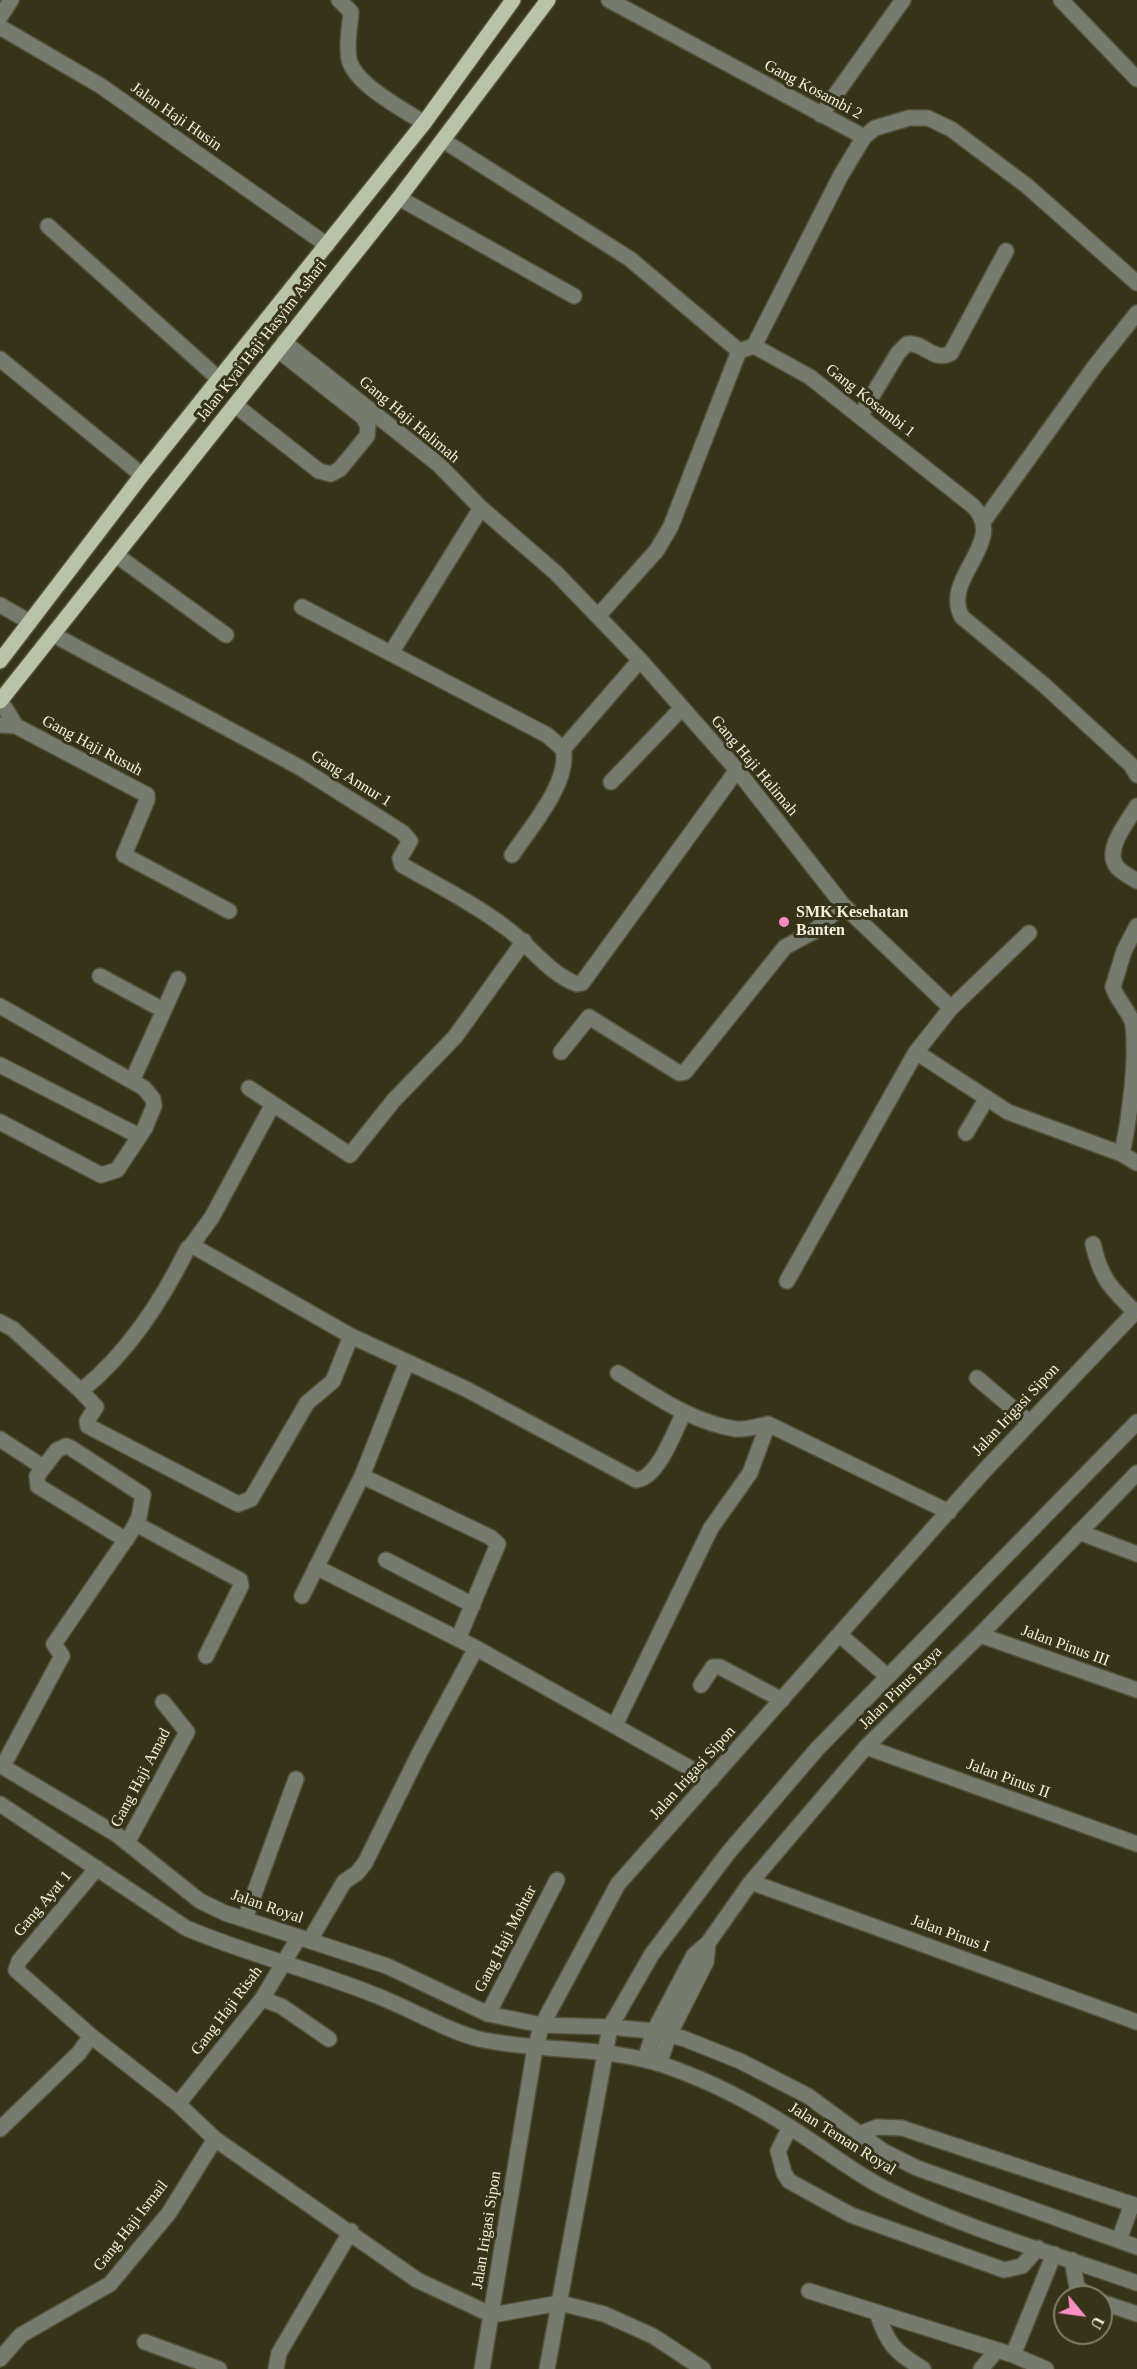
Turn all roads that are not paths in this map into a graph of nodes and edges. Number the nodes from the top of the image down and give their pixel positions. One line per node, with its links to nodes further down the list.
1 (11, 0): 8 (street)
2 (339, 0): 12 (street)
3 (513, 0): 12 (main road, Jalan Kyai Haji Hasyim Ashari)
4 (548, 0): 14 (main road, Jalan Kyai Haji Hasyim Ashari)
5 (609, 0): 11 (street, Gang Kosambi 2)
6 (903, 0): 11 (street)
7 (1061, 0): 10 (street)
8 (0, 17)
9 (0, 27): 17 (street, Jalan Haji Husin)
10 (1137, 79)
11 (821, 115): 13 (street, Gang Kosambi 2)
12 (424, 123): 17 (main road, Jalan Kyai Haji Hasyim Ashari)
13 (864, 137): 19 (street, Gang Kosambi 2); 23 (street)
14 (444, 141): 15 (main road, Jalan Kyai Haji Hasyim Ashari); 24 (street)
15 (399, 198): 20 (street); 22 (main road, Jalan Kyai Haji Hasyim Ashari)
16 (48, 226): 26 (street)
17 (327, 245): 26 (main road, Jalan Kyai Haji Hasyim Ashari)
18 (1006, 251): 28 (street)
19 (1137, 283)
20 (574, 296)
21 (1137, 313): 31 (street)
22 (281, 346): 27 (main road, Jalan Kyai Haji Hasyim Ashari); 27 (street); 30 (street, Gang Haji Halimah)
23 (754, 346): 24 (street); 28 (street, Gang Kosambi 1)
24 (739, 351): 35 (street)
25 (0, 359): 29 (street)
26 (219, 379): 29 (main road, Jalan Kyai Haji Hasyim Ashari)
27 (235, 405): 32 (main road, Jalan Kyai Haji Hasyim Ashari)
28 (860, 416): 31 (street, Gang Kosambi 1)
29 (142, 475): 36 (main road, Jalan Kyai Haji Hasyim Ashari)
30 (481, 508): 35 (street, Gang Haji Halimah); 39 (street)
31 (983, 522): 48 (street)
32 (116, 555): 37 (main road, Jalan Kyai Haji Hasyim Ashari); 38 (street)
33 (0, 605): 36 (street)
34 (302, 607): 39 (street)
35 (598, 616): 40 (street, Gang Haji Halimah)
36 (30, 622): 41 (main road, Jalan Kyai Haji Hasyim Ashari)
37 (54, 635): 42 (main road, Jalan Kyai Haji Hasyim Ashari); 57 (street, Gang Annur 1)
38 (226, 635)
39 (391, 653): 46 (street)
40 (640, 660): 43 (street, Gang Haji Halimah); 46 (street)
41 (0, 661)
42 (0, 701): 45 (street, Gang Haji Rusuh)
43 (682, 708): 47 (street, Gang Haji Halimah); 49 (street)
44 (0, 725): 45 (street, Gang Haji Rusuh)
45 (16, 726): 54 (street, Gang Haji Rusuh)
46 (563, 749): 51 (street)
47 (737, 770): 53 (street, Gang Haji Halimah); 57 (street, Gang Annur 1)
48 (1137, 775)
49 (611, 782)
50 (1137, 806): 52 (street)
51 (512, 855)
52 (1137, 881)
53 (843, 905): 61 (street, Gang Haji Halimah); 63 (street)
54 (230, 911)
55 (1137, 927): 73 (street)
56 (1029, 933): 61 (street)
57 (524, 941): 69 (street)
58 (100, 976): 62 (street)
59 (178, 979): 62 (street)
60 (0, 1006): 66 (street)
61 (951, 1008): 64 (street)
62 (163, 1010): 66 (street)
63 (561, 1052)
64 (916, 1052): 68 (street); 77 (street)
65 (0, 1065): 72 (street)
66 (132, 1081): 72 (street)
67 (249, 1088): 69 (street)
68 (987, 1098): 71 (street); 73 (street)
69 (273, 1104): 76 (street)
70 (0, 1122): 72 (street)
71 (966, 1133)
72 (139, 1136)
73 (1122, 1154): 74 (street)
74 (1137, 1163)
75 (1093, 1244): 78 (street)
76 (190, 1246): 80 (street); 84 (street)
77 (788, 1281)
78 (1136, 1311): 86 (street, Jalan Irigasi Sipon)
79 (0, 1322): 84 (street)
80 (351, 1336): 81 (street); 84 (street)
81 (407, 1362): 85 (street); 92 (street)
82 (618, 1373): 85 (street)
83 (977, 1378): 86 (street)
84 (81, 1392)
85 (684, 1412): 88 (street)
86 (1029, 1422): 93 (street, Jalan Irigasi Sipon)
87 (1137, 1422): 107 (street)
88 (768, 1424): 93 (street); 112 (street)
89 (0, 1439): 90 (street)
90 (43, 1467): 94 (street); 96 (street)
91 (1137, 1473): 95 (street, Jalan Pinus Raya)
92 (362, 1476): 99 (street); 101 (street)
93 (949, 1512): 104 (street, Jalan Irigasi Sipon)
94 (136, 1524): 96 (street); 106 (street)
95 (1079, 1532): 97 (street); 102 (street, Jalan Pinus Raya)
96 (126, 1540): 114 (street)
97 (1137, 1554)
98 (386, 1560): 101 (street)
99 (316, 1567): 100 (street); 103 (street)
100 (302, 1596)
101 (473, 1605): 103 (street)
102 (980, 1635): 109 (street, Jalan Pinus III); 113 (street, Jalan Pinus Raya)
103 (458, 1639): 105 (street)
104 (845, 1640): 107 (street); 110 (street, Jalan Irigasi Sipon)
105 (476, 1648): 112 (street); 124 (street, Gang Haji Risah)
106 (206, 1656)
107 (887, 1676): 131 (street)
108 (701, 1685): 110 (street)
109 (1137, 1690)
110 (782, 1700): 116 (street, Jalan Irigasi Sipon)
111 (163, 1702): 118 (street, Gang Haji Amad)
112 (615, 1725): 116 (street)
113 (866, 1747): 119 (street, Jalan Pinus II); 122 (street, Jalan Pinus Raya)
114 (1, 1765): 118 (street, Jalan Royal)
115 (296, 1779): 123 (street)
116 (711, 1780): 130 (street, Jalan Irigasi Sipon)
117 (0, 1804): 120 (street)
118 (127, 1843): 123 (street, Jalan Royal)
119 (1137, 1844)
120 (97, 1868): 126 (street); 133 (street, Gang Ayat 1)
121 (557, 1880): 128 (street, Gang Haji Mohtar)
122 (751, 1882): 125 (street, Jalan Pinus Raya); 129 (street, Jalan Pinus I)
123 (245, 1919): 124 (street, Jalan Royal)
124 (304, 1939): 126 (street, Gang Haji Risah); 128 (street, Jalan Royal)
125 (708, 1943): 132 (street, Jalan Pinus Raya); 132 (street, Jalan Pinus Raya)
126 (285, 1964): 127 (street, Gang Haji Risah); 135 (street)
127 (262, 1999): 134 (street); 138 (street, Gang Haji Risah)
128 (488, 2014): 130 (street, Jalan Royal)
129 (1137, 2022)
130 (546, 2025): 131 (street, Jalan Royal); 135 (street, Jalan Irigasi Sipon)
131 (607, 2026): 132 (street, Jalan Teman Royal); 136 (street)
132 (661, 2033): 137 (street, Jalan Pinus Raya); 141 (street, Jalan Teman Royal)
133 (91, 2036): 138 (street); 140 (street)
134 (329, 2039)
135 (539, 2048): 136 (street, Jalan Teman Royal); 157 (street, Jalan Irigasi Sipon)
136 (601, 2052): 137 (street, Jalan Teman Royal); 153 (street)
137 (652, 2061): 139 (street, Jalan Teman Royal)
138 (178, 2104): 142 (street)
139 (790, 2127): 147 (street, Jalan Teman Royal); 147 (street)
140 (0, 2129)
141 (860, 2134): 143 (street); 145 (street, Jalan Teman Royal)
142 (215, 2139): 144 (street); 161 (street, Gang Haji Ismail)
143 (1135, 2205): 145 (street)
144 (351, 2231): 157 (street); 163 (street)
145 (1119, 2240): 146 (street, Jalan Teman Royal)
146 (1137, 2247)
147 (1038, 2248): 148 (street, Jalan Teman Royal)
148 (1054, 2254): 149 (street, Jalan Teman Royal); 160 (street)
149 (1072, 2260): 150 (street, Jalan Teman Royal); 151 (street)
150 (1137, 2283)
151 (1077, 2285)
152 (809, 2291): 155 (street)
153 (560, 2303): 157 (street); 165 (street); 166 (street)
154 (1113, 2306): 156 (street)
155 (877, 2313): 159 (street); 167 (street)
156 (1137, 2314)
157 (492, 2315): 164 (street, Jalan Irigasi Sipon)
158 (145, 2342): 162 (street)
159 (997, 2350): 160 (street); 168 (street)
160 (1013, 2355): 169 (street)
161 (0, 2359)
162 (219, 2369)
163 (276, 2369)
164 (482, 2369)
165 (547, 2369)
166 (703, 2369)
167 (923, 2369)
168 (981, 2369)
169 (1046, 2369)

